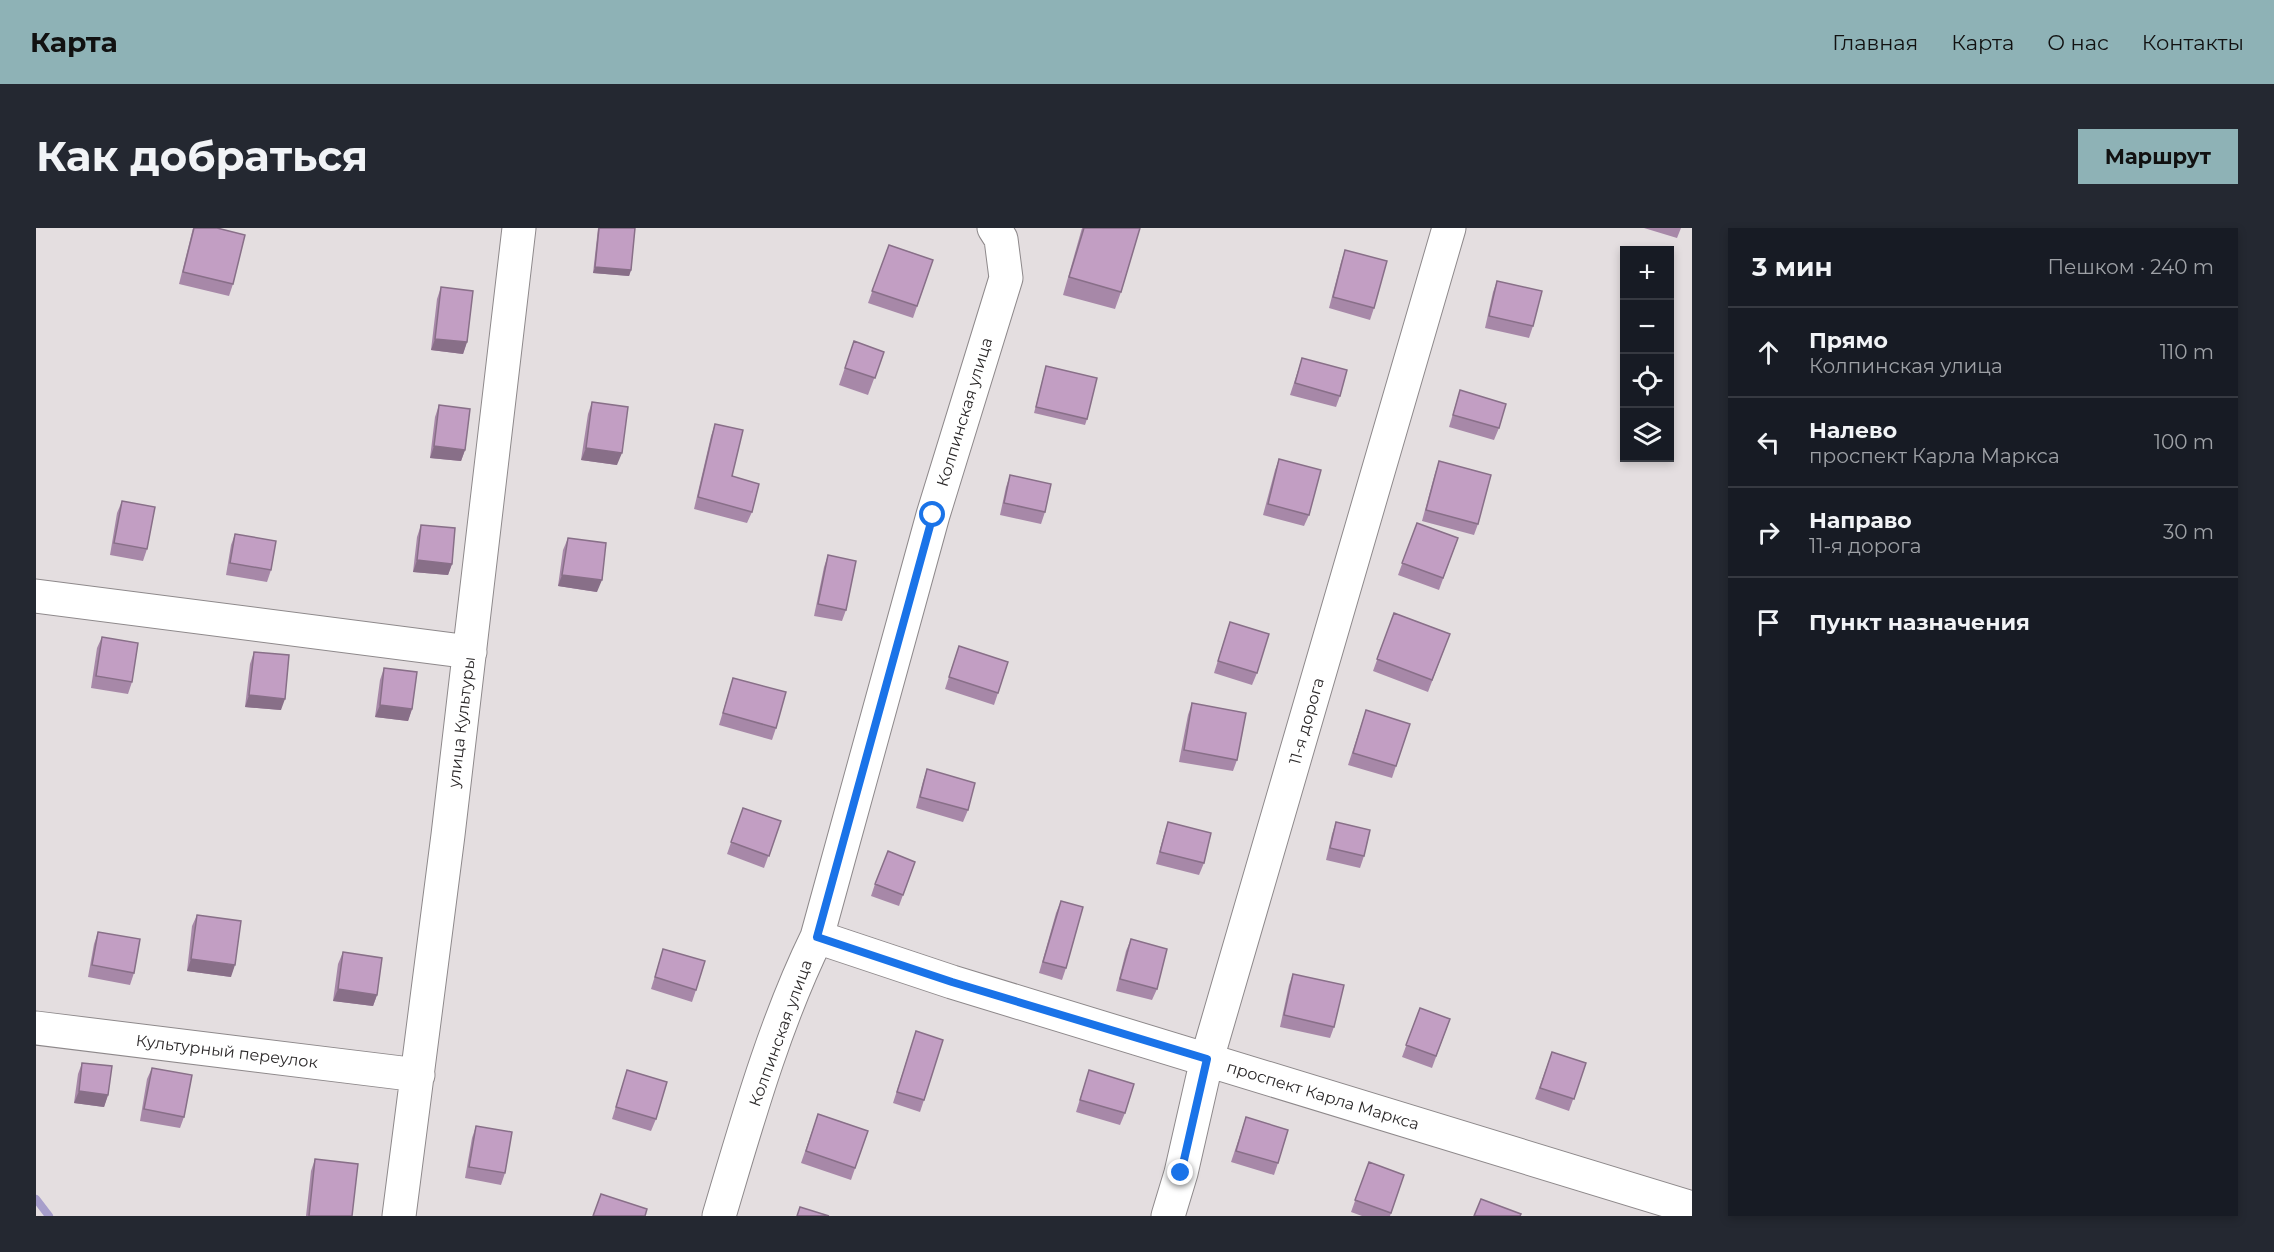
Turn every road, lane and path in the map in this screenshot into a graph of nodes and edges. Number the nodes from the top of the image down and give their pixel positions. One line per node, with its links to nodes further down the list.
1 (519, 228): 5 (street, улица Культуры)
2 (994, 228): 6 (street, Колпинская улица)
3 (1449, 228): 8 (street, 11-я дорога)
4 (36, 596): 5 (street)
5 (470, 652): 9 (street, улица Культуры)
6 (817, 937): 8 (street, проспект Карла Маркса); 12 (street, Колпинская улица)
7 (36, 1028): 9 (street, Культурный переулок)
8 (1207, 1059): 10 (street, проспект Карла Маркса); 13 (street, 11-я дорога)
9 (418, 1075): 11 (street, улица Культуры)
10 (1692, 1208)
11 (399, 1216)
12 (719, 1216)
13 (1168, 1216)

